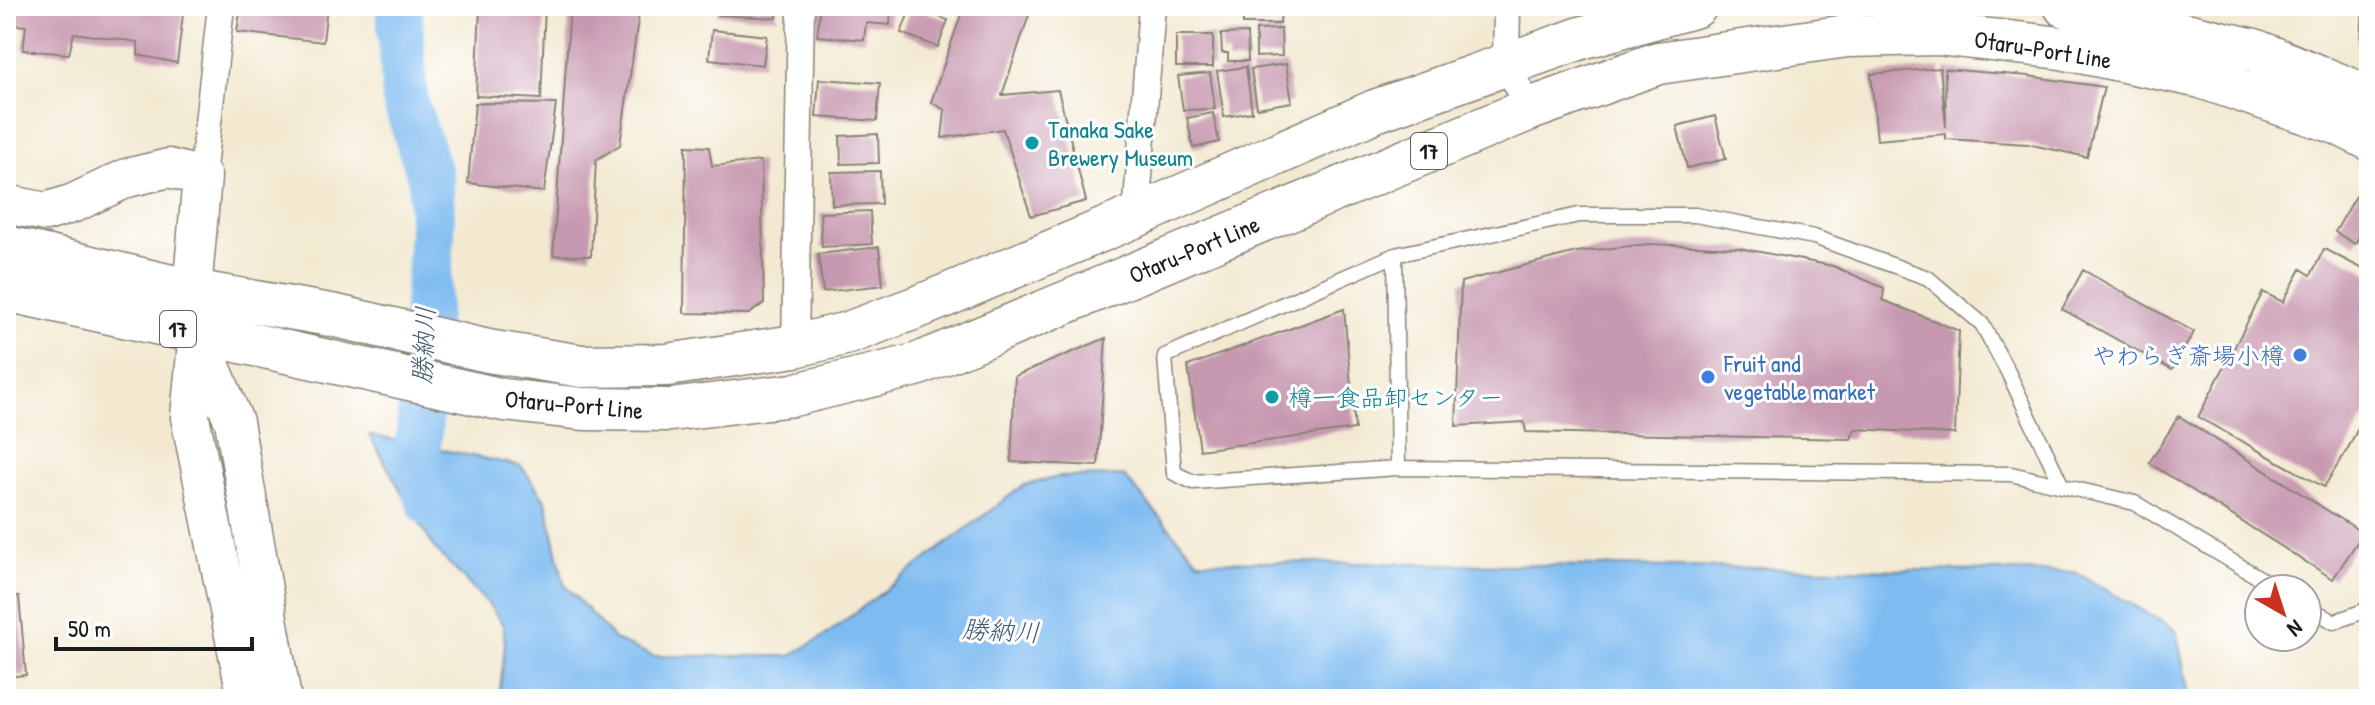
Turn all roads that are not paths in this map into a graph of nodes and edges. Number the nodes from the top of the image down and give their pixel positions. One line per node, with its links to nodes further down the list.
1 (221, 6): 12 (street)
2 (801, 6): 20 (street)
3 (1152, 6): 14 (street)
4 (1507, 6): 8 (street)
5 (1696, 6): 8 (main road, Otaru-Port Line / 17)
6 (2065, 6): 9 (main road, Otaru-Port Line)
7 (1937, 20): 10 (main road, Otaru-Port Line / 17); 11 (main road, Otaru-Port Line / 17)
8 (1506, 64): 10 (street); 14 (main road, Otaru-Port Line / 17)
9 (2369, 97)
10 (1530, 109): 19 (main road, Otaru-Port Line / 17)
11 (2369, 139)
12 (202, 177): 13 (street); 18 (street)
13 (6, 204)
14 (1136, 216): 20 (main road, Otaru-Port Line / 17)
15 (6, 247): 18 (main road, Otaru-Port Line / 17)
16 (1395, 255): 21 (lane); 21 (lane); 22 (lane)
17 (6, 290): 19 (main road, Otaru-Port Line / 17)
18 (192, 291): 19 (street); 20 (main road, Otaru-Port Line / 17)
19 (198, 333): 26 (street); 27 (street)
20 (795, 346)
21 (1398, 468): 22 (lane)
22 (2062, 486): 23 (lane)
23 (2251, 573)
24 (2369, 609): 25 (lane)
25 (2323, 615)
26 (247, 699)
27 (282, 699)

